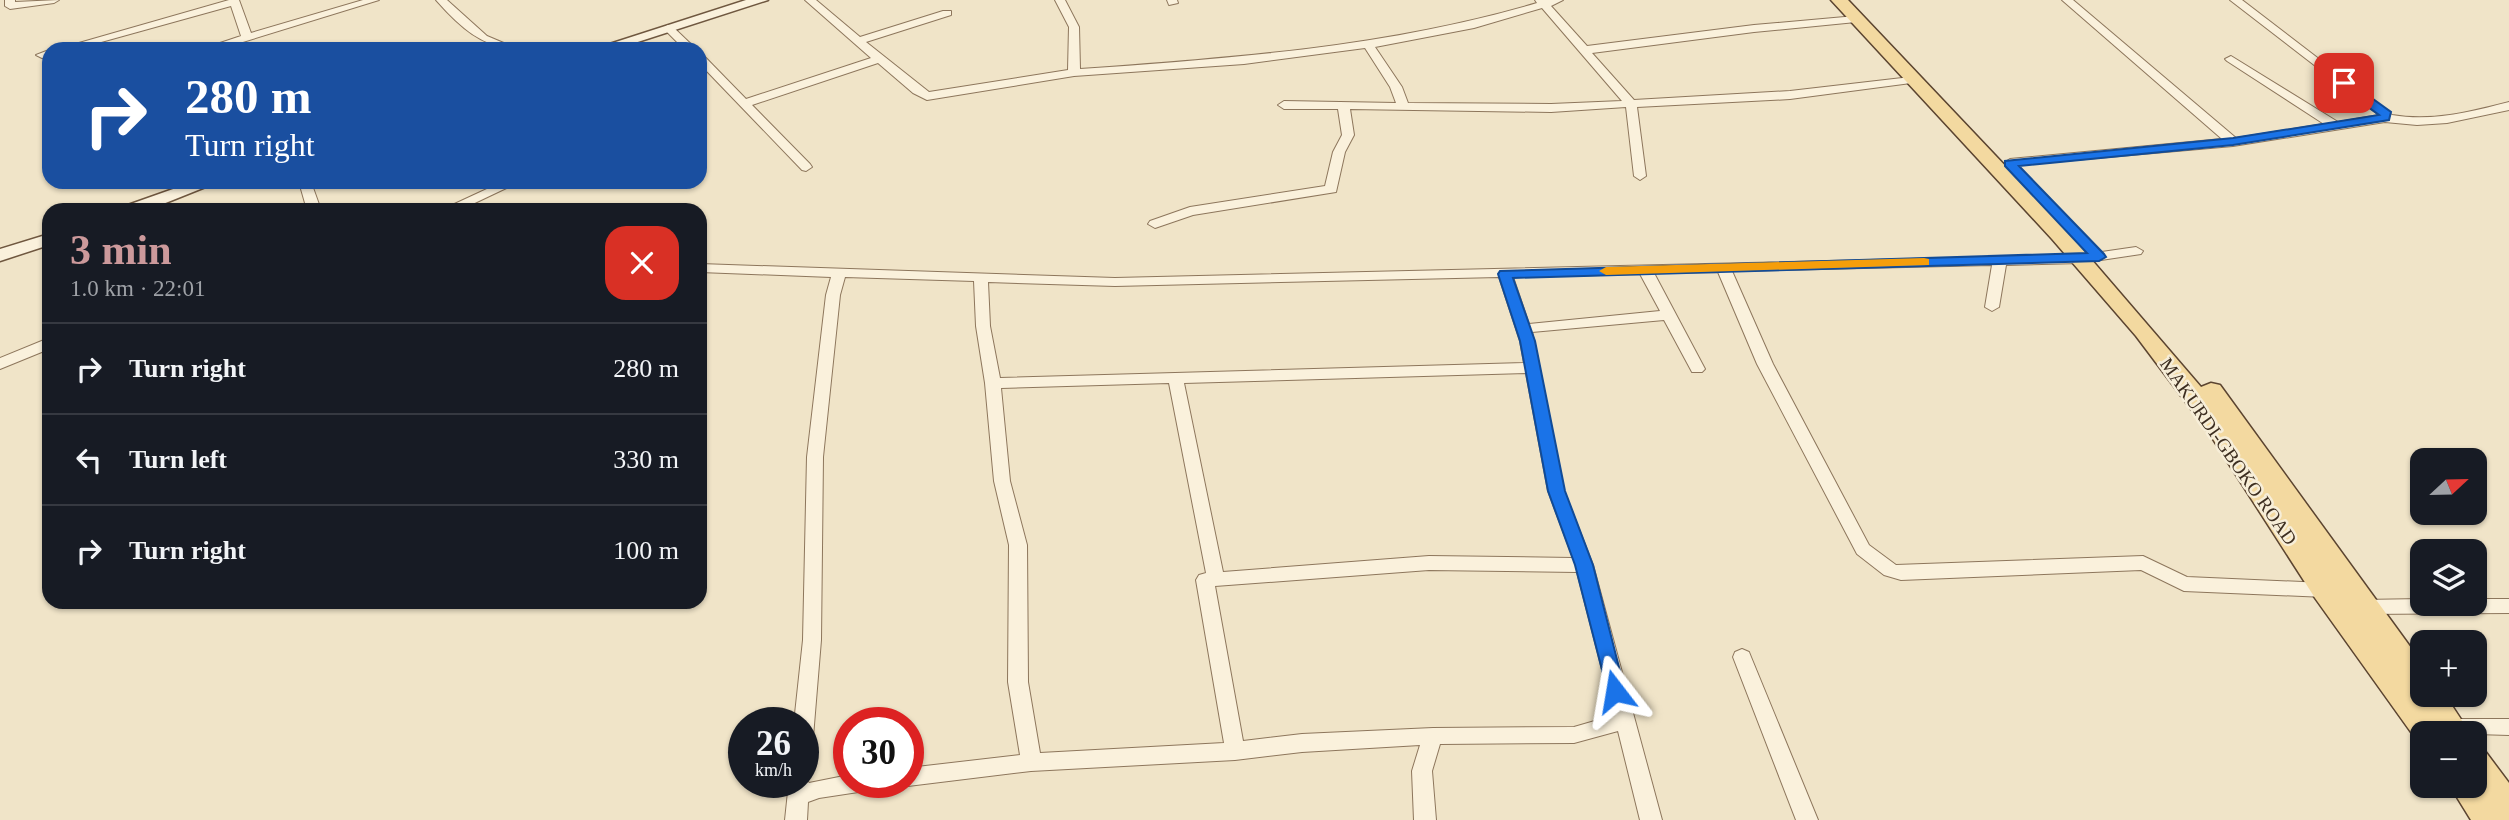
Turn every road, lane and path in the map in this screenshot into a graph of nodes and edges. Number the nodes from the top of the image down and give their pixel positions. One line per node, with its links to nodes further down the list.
1 (10, 0): 2 (street)
2 (54, 0)
3 (374, 0): 14 (street)
4 (441, 0): 22 (street)
5 (761, 0): 17 (street)
6 (810, 0): 19 (street)
7 (1060, 0): 30 (street)
8 (1558, 0): 13 (street)
9 (1839, 0): 15 (main road, MAKURDI-GBOKO ROAD)
10 (2067, 0): 40 (street)
11 (2235, 0): 38 (street)
12 (234, 1): 18 (street); 20 (street)
13 (1542, 2): 25 (street); 26 (street)
14 (352, 3): 18 (street)
15 (1855, 9): 26 (street); 31 (main road, MAKURDI-GBOKO ROAD); 41 (main road)
16 (947, 13): 19 (street)
17 (667, 28): 23 (street); 24 (street)
18 (247, 38): 21 (street)
19 (859, 41): 27 (street)
20 (89, 42)
21 (233, 42)
22 (494, 42)
23 (623, 42)
24 (682, 42)
25 (1368, 44): 30 (street); 36 (street)
26 (1586, 50): 34 (street)
27 (879, 59): 30 (street); 32 (street)
28 (2231, 59): 39 (street)
29 (707, 65): 32 (street)
30 (1074, 73)
31 (1911, 80): 34 (street); 52 (main road, MAKURDI-GBOKO ROAD)
32 (746, 103): 42 (street)
33 (1343, 104): 35 (street); 36 (street); 48 (street)
34 (1631, 104): 36 (street); 43 (street)
35 (1284, 105)
36 (1403, 105)
37 (2509, 106): 38 (street)
38 (2385, 118): 39 (street)
39 (2336, 126): 40 (street)
40 (2233, 142): 41 (street)
41 (2010, 163): 52 (main road)
42 (806, 167)
43 (1640, 176)
44 (190, 189): 46 (street)
45 (496, 189): 47 (street)
46 (150, 203)
47 (463, 203)
48 (1155, 223)
49 (42, 241): 51 (street)
50 (2136, 251): 52 (street)
51 (0, 255)
52 (2090, 258): 53 (street); 71 (main road, MAKURDI-GBOKO ROAD); 73 (main road)
53 (2000, 260): 54 (street); 60 (street)
54 (1723, 267): 56 (street); 71 (street)
55 (707, 268): 58 (street)
56 (1645, 270): 57 (street); 61 (street)
57 (1505, 274): 59 (street); 65 (street)
58 (839, 275): 59 (street); 76 (street)
59 (981, 280): 68 (street)
60 (1992, 307)
61 (1669, 315): 62 (street); 66 (street)
62 (1532, 328)
63 (42, 346): 64 (street)
64 (0, 364)
65 (1532, 368): 67 (street); 69 (street)
66 (1697, 369)
67 (1176, 379): 68 (street); 70 (street)
68 (993, 383): 83 (street)
69 (1584, 565): 70 (street); 77 (street)
70 (1216, 579): 82 (street)
71 (2332, 598): 73 (street); 78 (main road, MAKURDI-GBOKO ROAD)
72 (2509, 606): 73 (street)
73 (2367, 607): 75 (main road)
74 (1742, 657): 92 (street)
75 (2410, 669)
76 (805, 707)
77 (1622, 716): 81 (street); 91 (street)
78 (2437, 721)
79 (2509, 727): 80 (street)
80 (2487, 728)
81 (1433, 736): 82 (street); 90 (street)
82 (1235, 751): 83 (street)
83 (1031, 762): 84 (street)
84 (924, 775)
85 (2487, 778): 88 (main road)
86 (798, 798): 89 (street)
87 (2474, 798): 93 (main road)
88 (2509, 808)
89 (796, 820)
90 (1425, 820)
91 (1651, 820)
92 (1807, 820)
93 (2490, 820)

